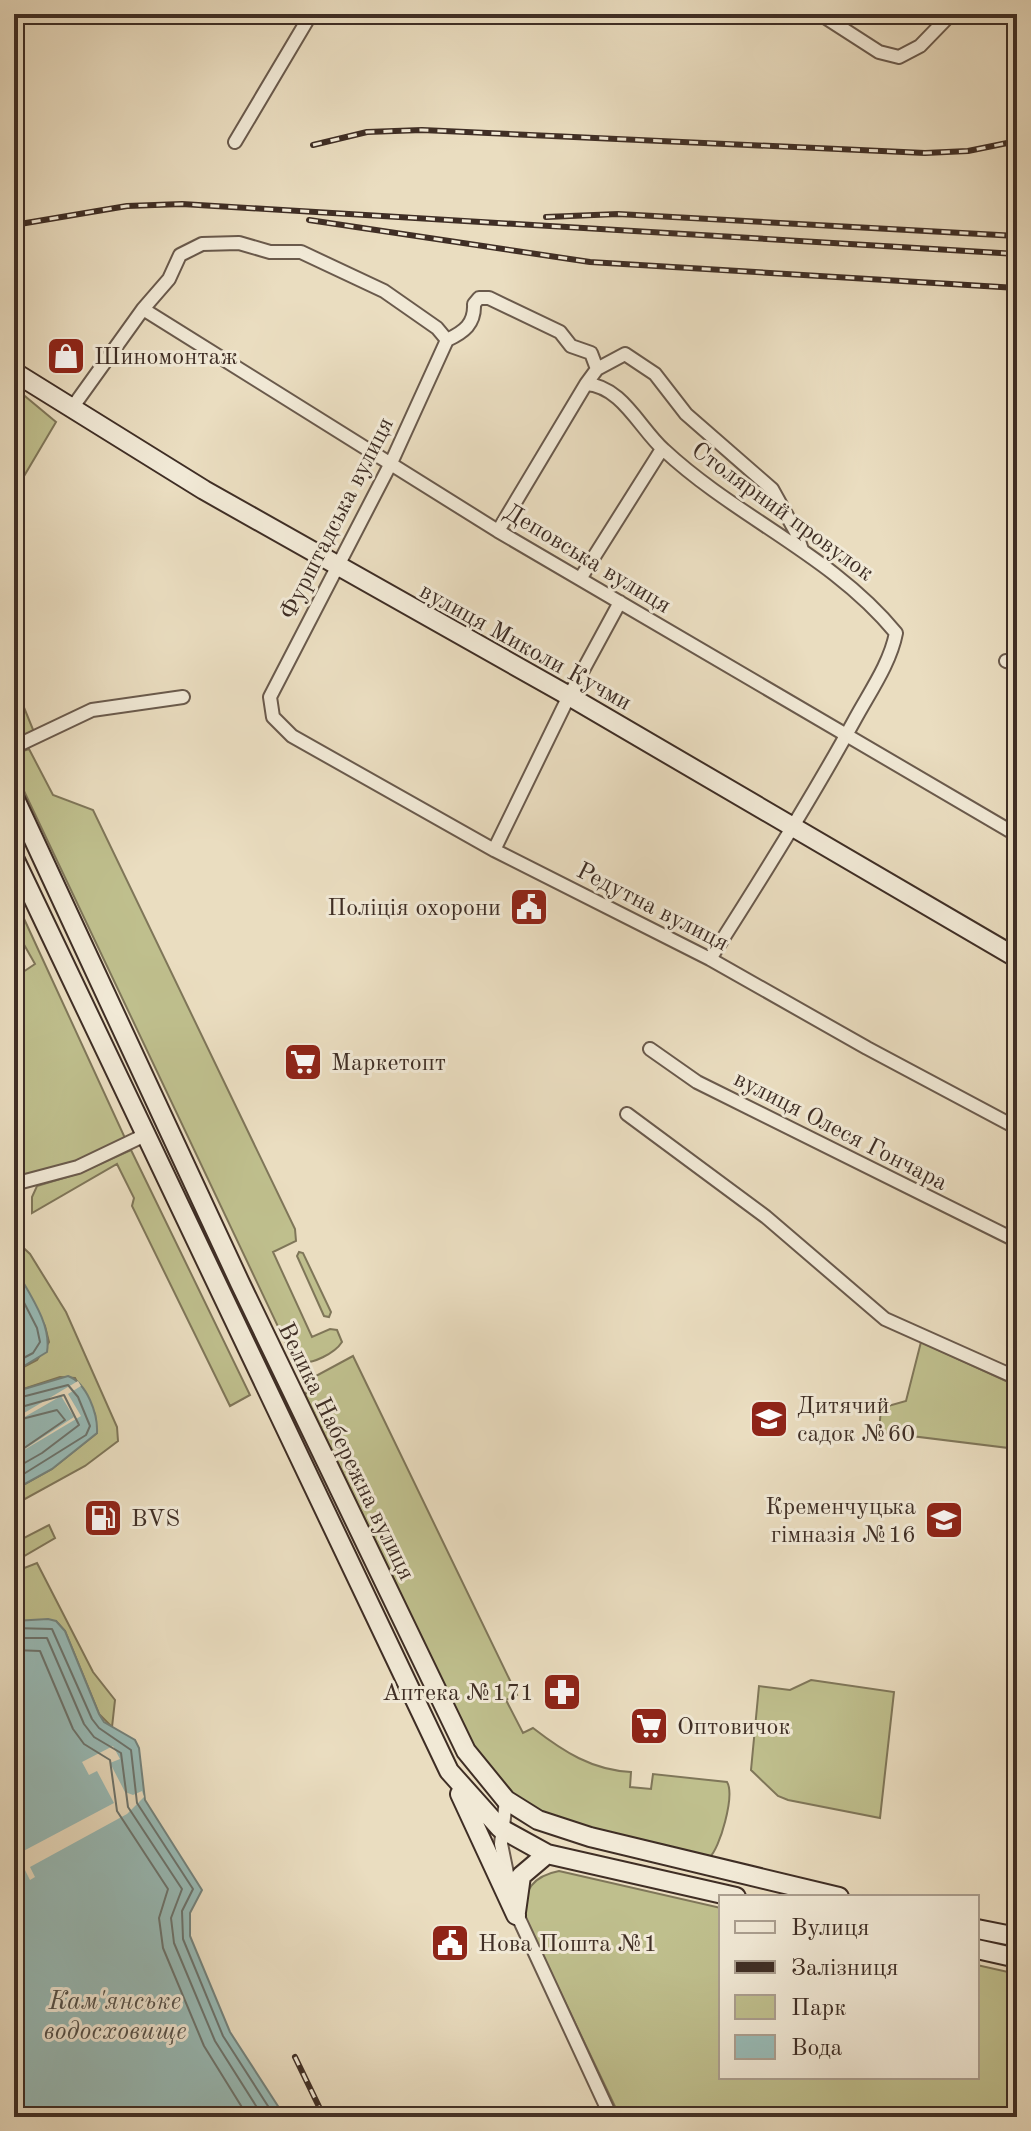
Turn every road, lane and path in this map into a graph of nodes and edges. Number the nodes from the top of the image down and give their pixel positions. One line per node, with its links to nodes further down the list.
1 (311, 14): 4 (street)
2 (820, 14): 3 (street)
3 (951, 14)
4 (235, 142)
5 (143, 309): 6 (street); 10 (street); 12 (street, Деповська вулиця)
6 (447, 340): 7 (street); 12 (street, Фурштадська вулиця)
7 (597, 369): 9 (street); 14 (street)
8 (14, 372): 10 (street, вулиця Миколи Кучми)
9 (586, 384): 11 (street, Столярний провулок); 13 (street)
10 (72, 408): 15 (street, вулиця Миколи Кучми)
11 (662, 449): 14 (street, Столярний провулок); 16 (street)
12 (391, 463): 13 (street, Деповська вулиця); 15 (street, Фурштадська вулиця)
13 (498, 531): 16 (street, Деповська вулиця)
14 (802, 550): 21 (street, Столярний провулок)
15 (335, 567): 18 (street, вулиця Миколи Кучми); 20 (street, Фурштадська вулиця)
16 (580, 579): 17 (street, Деповська вулиця)
17 (620, 602): 18 (street); 21 (street, Деповська вулиця)
18 (569, 696): 24 (street, вулиця Миколи Кучми); 26 (street)
19 (183, 697): 22 (street)
20 (273, 717): 26 (street, Редутна вулиця)
21 (846, 736): 24 (street); 25 (street, Деповська вулиця)
22 (14, 747)
23 (14, 797): 38 (street, Велика Набережна вулиця)
24 (793, 828): 28 (street, вулиця Миколи Кучми); 29 (street)
25 (1017, 835)
26 (494, 850): 29 (street, Редутна вулиця)
27 (14, 858): 33 (street, Велика Набережна вулиця)
28 (1017, 958)
29 (710, 959): 32 (street, Редутна вулиця)
30 (650, 1049): 35 (street, вулиця Олеся Гончара)
31 (627, 1114): 36 (street)
32 (1017, 1128)
33 (145, 1135): 34 (street); 37 (street, Велика Набережна вулиця)
34 (14, 1184)
35 (1017, 1241)
36 (1017, 1378)
37 (449, 1771): 39 (street, Велика Набережна вулиця); 43 (street)
38 (506, 1800): 39 (street); 42 (street, Велика Набережна вулиця)
39 (500, 1828): 40 (street, Велика Набережна вулиця); 43 (street)
40 (547, 1854): 41 (street, Велика Набережна вулиця); 43 (street)
41 (727, 1895)
42 (831, 1895)
43 (516, 1915): 48 (street)
44 (979, 1929): 45 (street)
45 (1017, 1937)
46 (979, 1949): 47 (street)
47 (1017, 1958)
48 (611, 2117)

